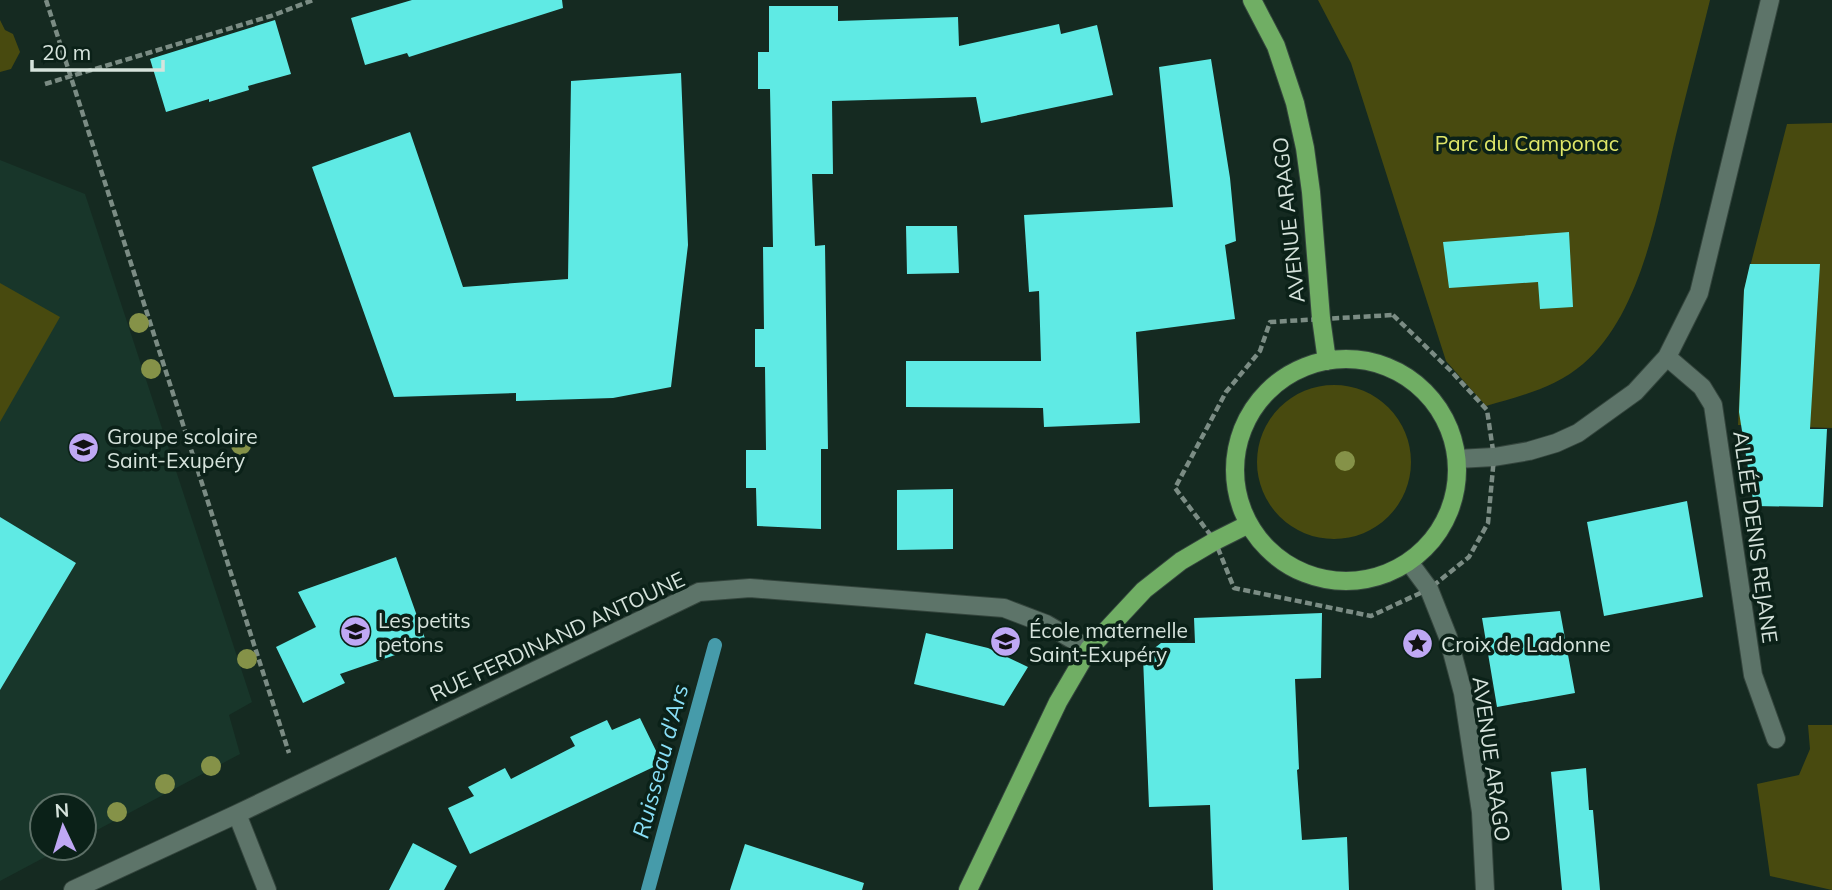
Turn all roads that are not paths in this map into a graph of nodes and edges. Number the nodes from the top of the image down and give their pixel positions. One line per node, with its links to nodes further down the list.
1 (1252, 0): 4 (main road, AVENUE ARAGO)
2 (1770, 0): 3 (street)
3 (1667, 356): 5 (street); 9 (street, ALLÉE DENIS REJANE)
4 (1326, 360): 5 (main road); 6 (main road)
5 (1457, 459): 7 (main road)
6 (1249, 524): 7 (main road); 8 (main road)
7 (1409, 562): 14 (street, AVENUE ARAGO)
8 (1089, 649): 10 (street, RUE FERDINAND ANTOUNE); 13 (main road)
9 (1776, 739)
10 (237, 814): 11 (street, RUE FERDINAND ANTOUNE); 12 (street)
11 (73, 890)
12 (267, 890)
13 (968, 890)
14 (1485, 890)

